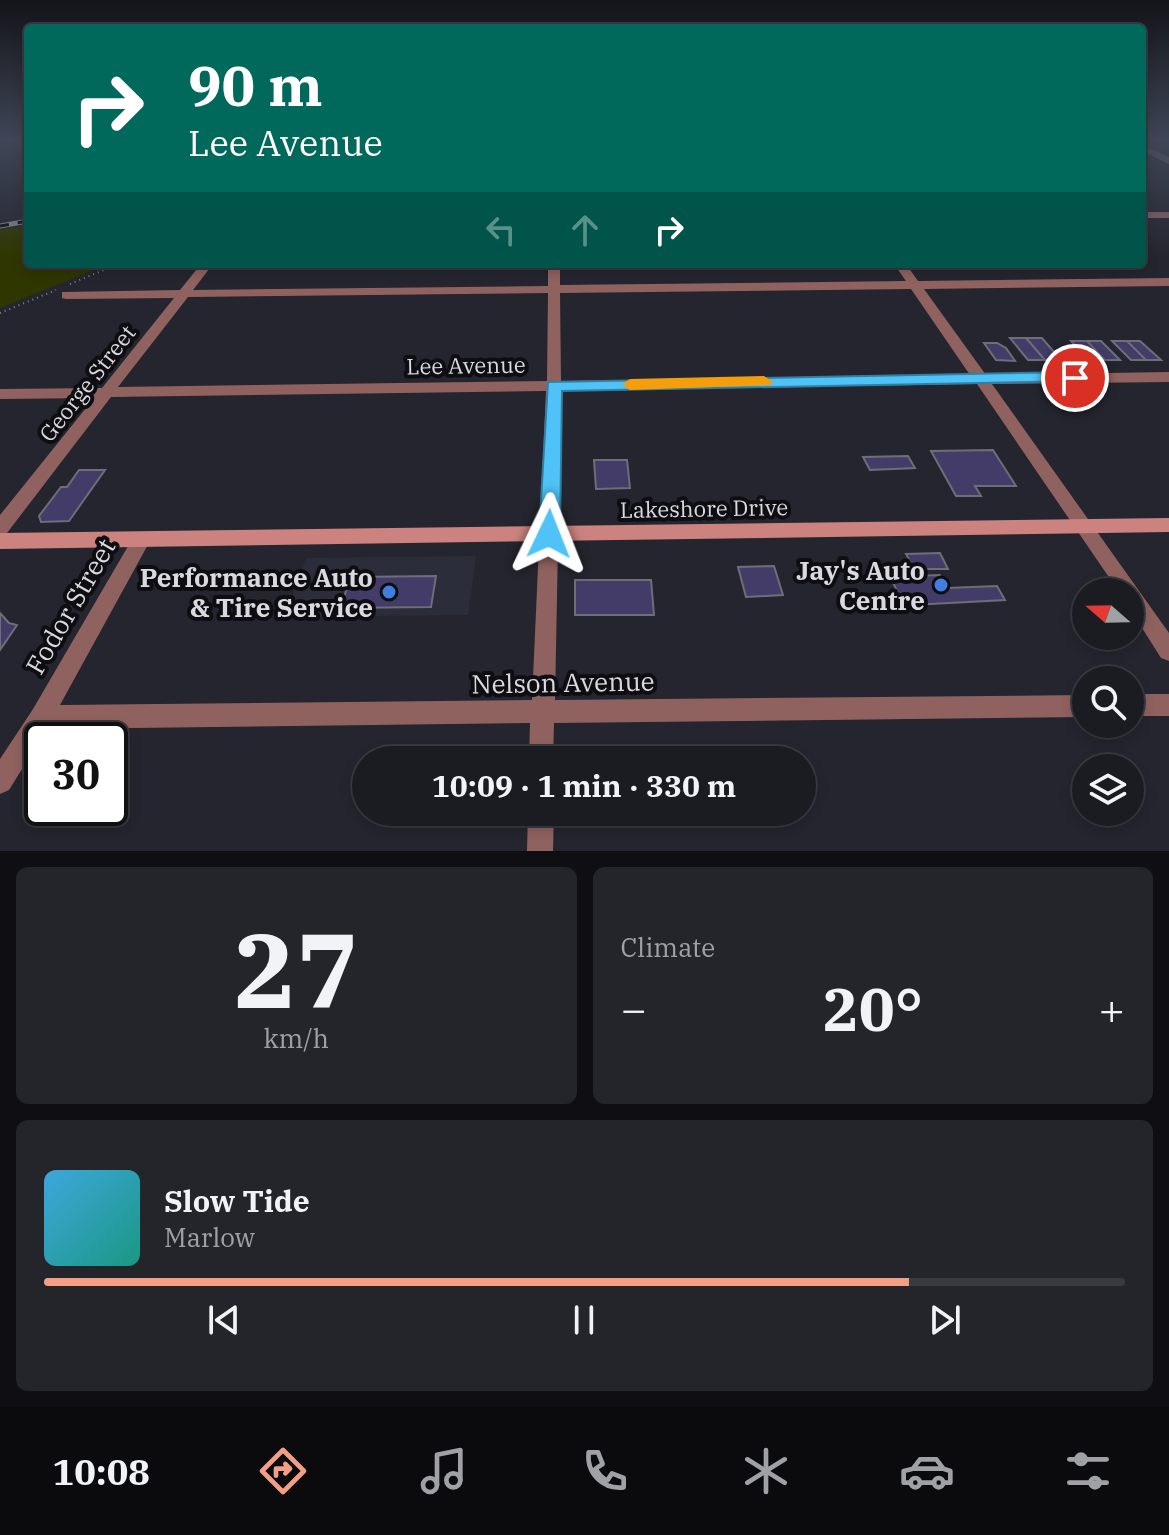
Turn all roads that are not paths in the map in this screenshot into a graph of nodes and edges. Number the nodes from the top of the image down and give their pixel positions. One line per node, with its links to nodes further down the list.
1 (1146, 215): 2 (street)
2 (1169, 215)
3 (204, 268): 9 (street, George Street)
4 (554, 268): 8 (street)
5 (903, 268): 7 (street)
6 (1169, 282): 7 (street)
7 (914, 284): 8 (street); 12 (street)
8 (554, 289): 9 (street); 13 (street)
9 (185, 294): 10 (street); 14 (street, George Street)
10 (66, 295)
11 (1169, 377): 12 (street, Lee Avenue)
12 (980, 378): 13 (street, Lee Avenue); 17 (street)
13 (554, 386): 14 (street, Lee Avenue); 19 (street)
14 (108, 392): 15 (street, Lee Avenue); 18 (street, George Street)
15 (0, 394)
16 (1169, 525): 17 (main road, Lakeshore Drive)
17 (1087, 526): 19 (main road, Lakeshore Drive); 22 (street)
18 (0, 528)
19 (549, 534): 21 (main road, Lakeshore Drive); 28 (street)
20 (0, 541): 21 (main road, Lakeshore Drive)
21 (141, 541): 29 (street, Fodor Street)
22 (1121, 578)
23 (1144, 613): 24 (street)
24 (1169, 651)
25 (1144, 705): 26 (street)
26 (1169, 705)
27 (1072, 706): 28 (street, Nelson Avenue)
28 (542, 710): 29 (street, Nelson Avenue); 30 (street)
29 (41, 717): 31 (street, Fodor Street)
30 (541, 746)
31 (0, 781)
32 (541, 826): 33 (street)
33 (540, 851)

